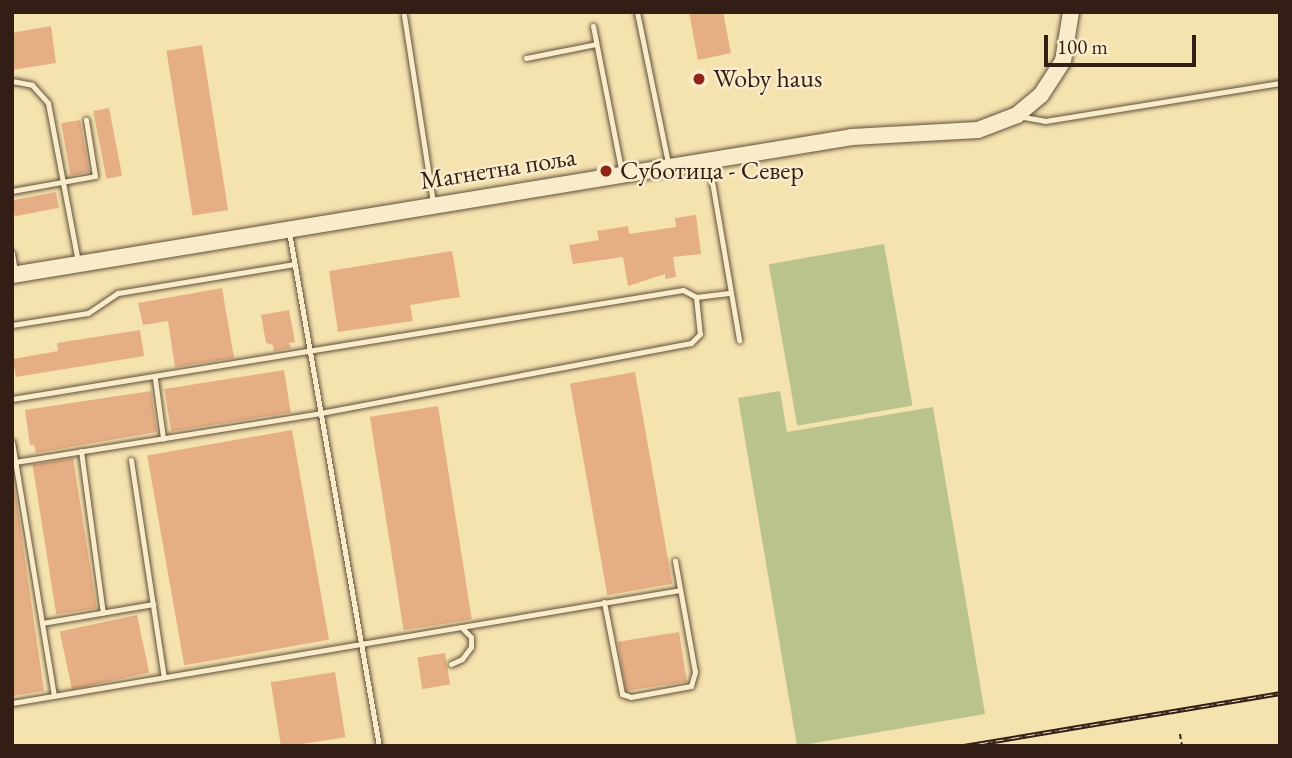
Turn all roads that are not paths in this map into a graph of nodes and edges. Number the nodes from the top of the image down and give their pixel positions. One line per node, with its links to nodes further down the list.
1 (638, 12): 12 (lane)
2 (1071, 12): 9 (street)
3 (404, 15): 16 (lane)
4 (593, 26): 5 (lane)
5 (596, 44): 6 (lane); 13 (lane)
6 (526, 58)
7 (12, 80): 14 (lane)
8 (1280, 83): 9 (lane, Магнетна поља)
9 (1017, 115): 11 (street, Магнетна поља)
10 (86, 120): 14 (lane)
11 (708, 160): 12 (street, Магнетна поља); 22 (lane)
12 (669, 167): 13 (street, Магнетна поља)
13 (622, 174): 16 (street, Магнетна поља)
14 (62, 182): 15 (lane); 19 (lane)
15 (12, 191)
16 (434, 204): 17 (street, Магнетна поља)
17 (289, 228): 19 (street, Магнетна поља); 20 (lane)
18 (12, 253): 21 (lane)
19 (78, 264): 21 (street, Магнетна поља)
20 (295, 264): 24 (lane); 26 (lane)
21 (14, 275)
22 (731, 293): 23 (lane); 25 (lane)
23 (696, 297): 26 (lane); 29 (lane)
24 (12, 325)
25 (739, 340)
26 (310, 353): 27 (lane); 29 (lane)
27 (155, 379): 28 (lane); 30 (lane)
28 (12, 399)
29 (321, 413): 30 (lane); 42 (lane)
30 (163, 438): 32 (lane)
31 (12, 442): 34 (lane)
32 (81, 451): 34 (lane); 39 (lane)
33 (131, 460): 38 (lane)
34 (16, 462): 40 (lane)
35 (675, 561): 36 (lane)
36 (680, 590): 37 (lane); 37 (lane)
37 (604, 602): 41 (lane)
38 (153, 604): 39 (lane); 44 (lane)
39 (103, 613): 40 (lane)
40 (42, 623): 45 (lane)
41 (461, 627): 42 (lane); 43 (lane)
42 (362, 645): 44 (lane); 47 (lane)
43 (451, 664)
44 (164, 677): 45 (lane)
45 (54, 696): 46 (lane)
46 (12, 704)
47 (379, 746)

